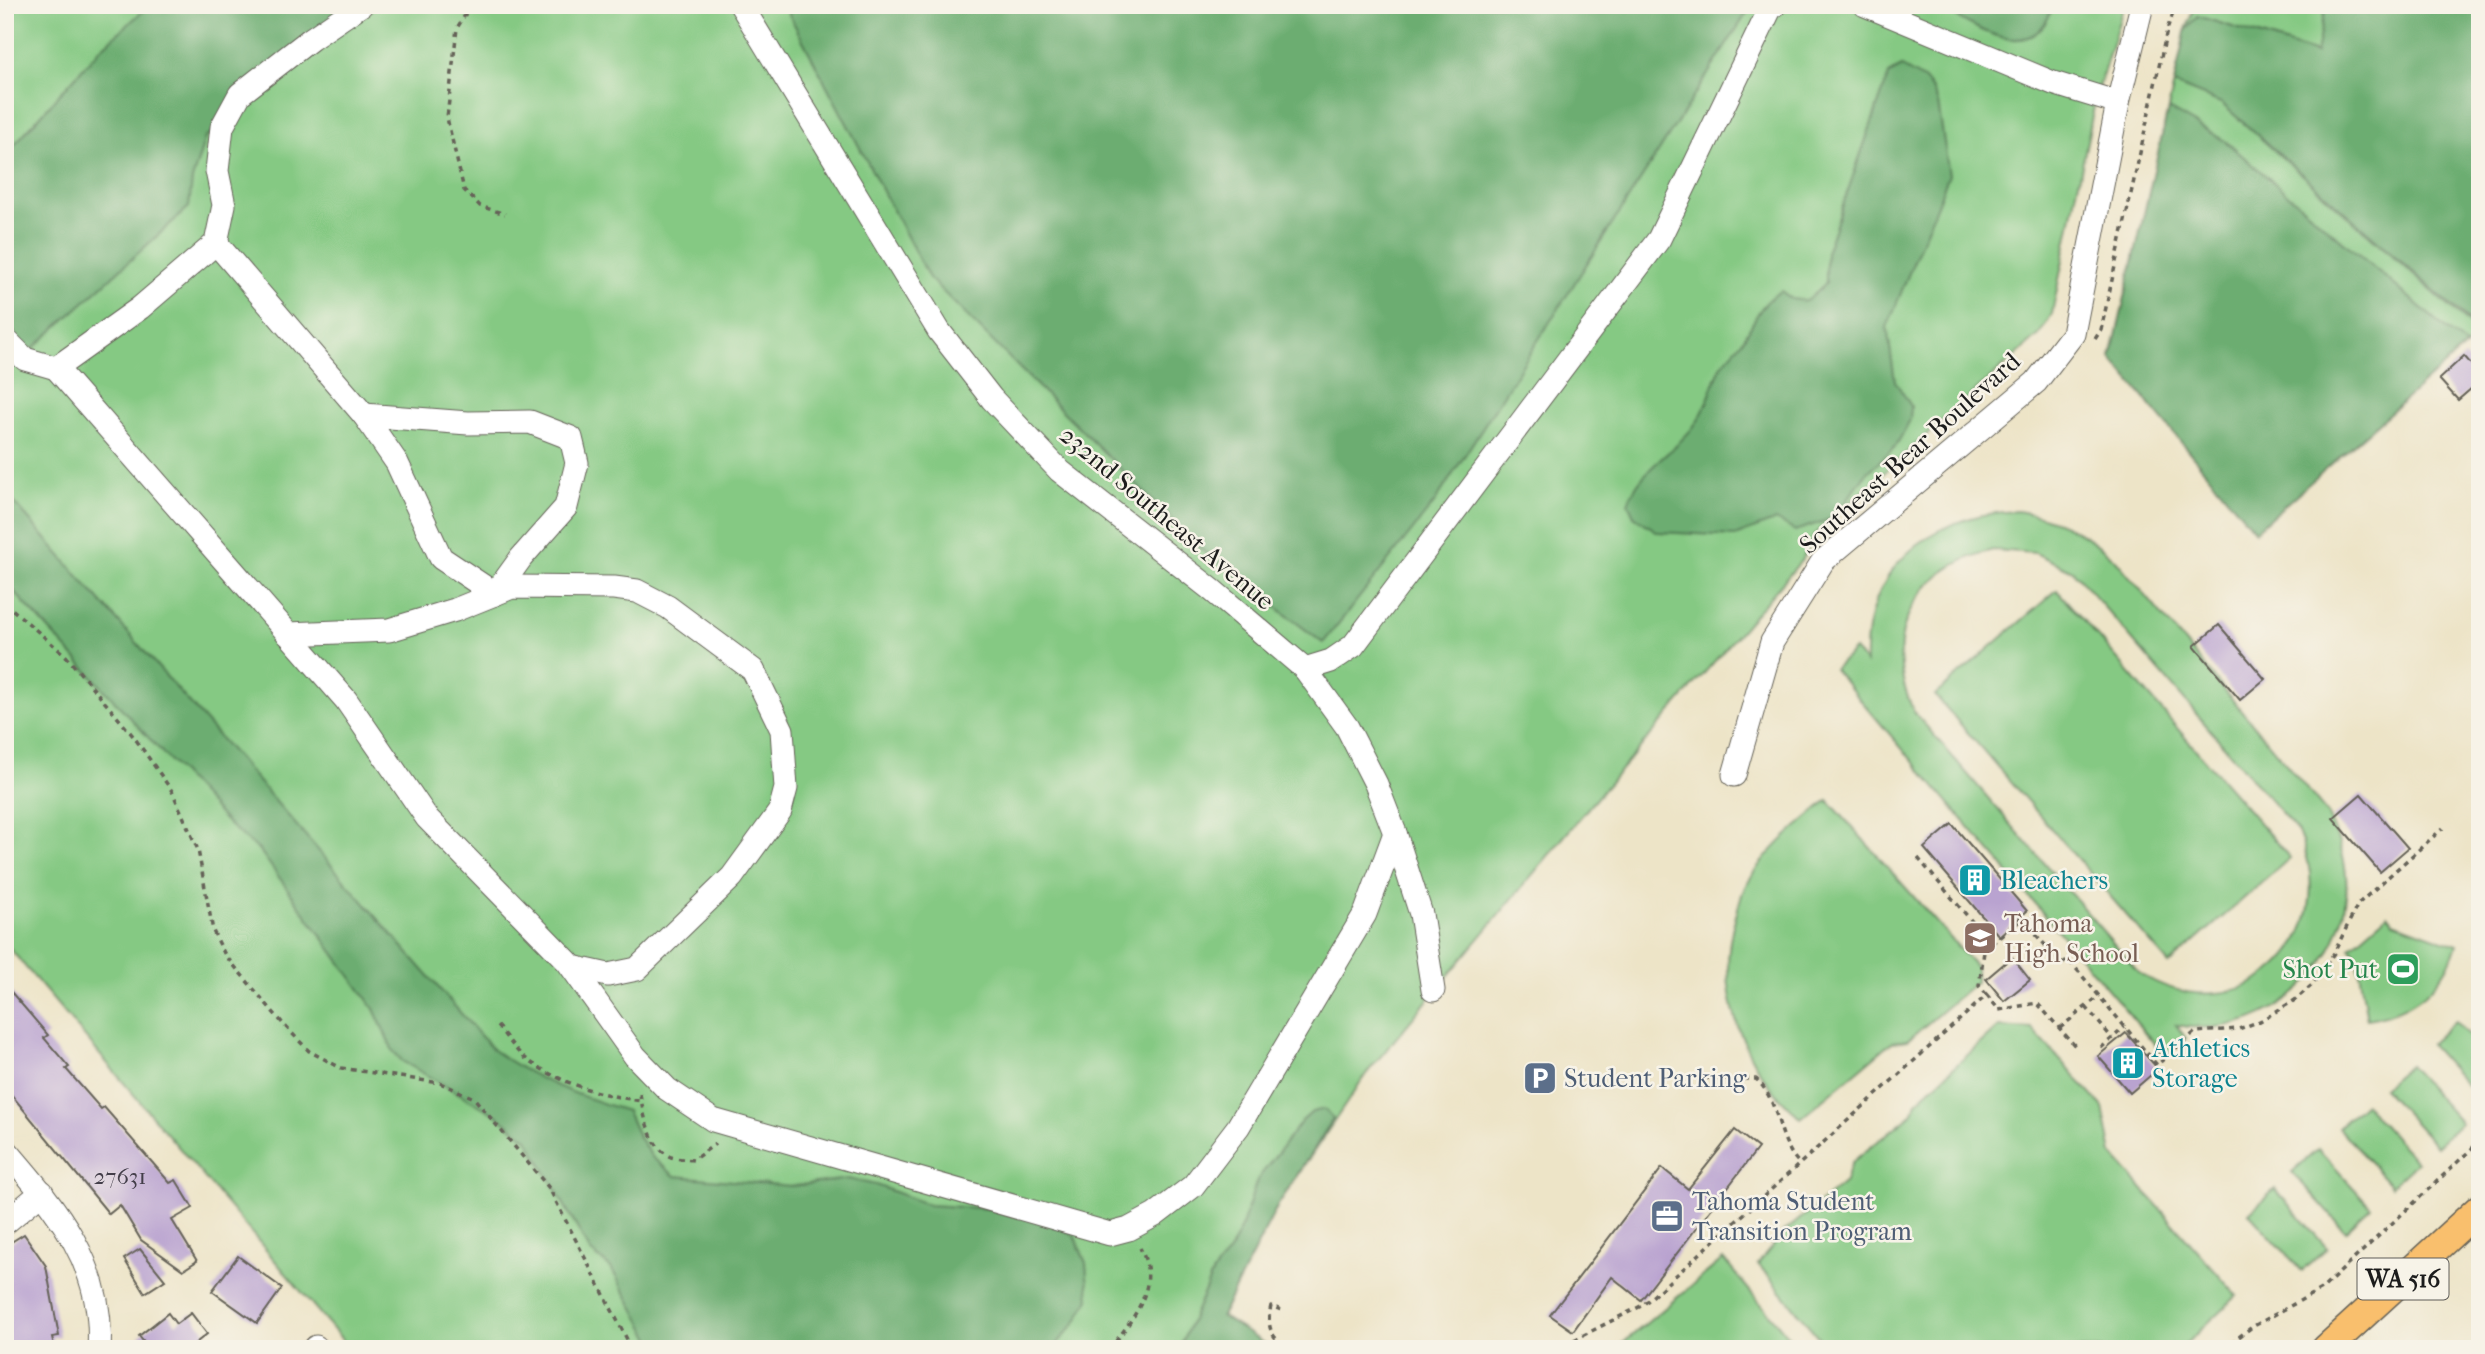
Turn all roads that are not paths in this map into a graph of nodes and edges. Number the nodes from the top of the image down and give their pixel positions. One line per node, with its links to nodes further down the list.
1 (361, 5): 7 (street)
2 (741, 5): 13 (street, 232nd Southeast Avenue)
3 (1775, 5): 13 (street)
4 (1865, 5): 6 (street)
5 (2142, 5): 6 (street, Southeast Bear Boulevard)
6 (2118, 103): 14 (street, Southeast Bear Boulevard)
7 (216, 243): 9 (street); 10 (street)
8 (5, 339): 9 (street)
9 (56, 368): 12 (street)
10 (364, 415): 11 (street); 11 (street)
11 (495, 594): 12 (street); 16 (street)
12 (288, 634): 16 (street)
13 (1305, 669): 15 (street, 232nd Southeast Avenue)
14 (1734, 775)
15 (1395, 833): 16 (street); 17 (street, 232nd Southeast Avenue)
16 (572, 967)
17 (1433, 990)
18 (5, 1149): 19 (street)
19 (42, 1192): 21 (street); 22 (street)
20 (2480, 1208): 23 (main road, WA 516)
21 (5, 1223)
22 (99, 1349)
23 (2326, 1349)

